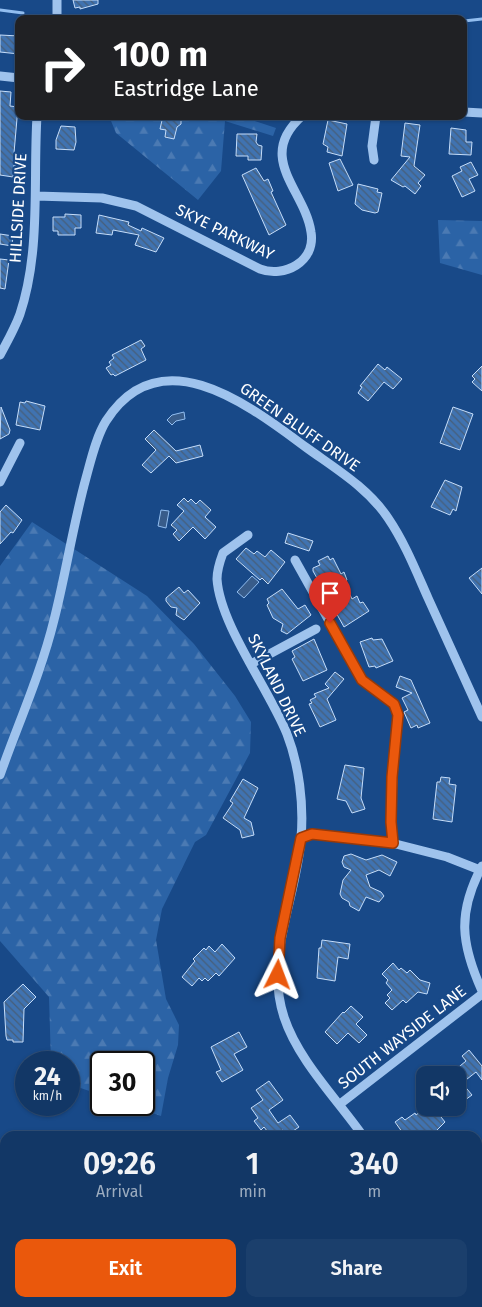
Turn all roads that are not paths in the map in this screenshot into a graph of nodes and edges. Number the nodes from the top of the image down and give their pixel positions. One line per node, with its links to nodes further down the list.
1 (57, 0): 2 (street)
2 (57, 15)
3 (0, 76): 4 (street)
4 (15, 78)
5 (467, 112): 6 (street)
6 (482, 113)
7 (37, 120): 11 (street, HILLSIDE DRIVE)
8 (299, 120): 11 (street, SKYE PARKWAY)
9 (375, 120): 10 (street)
10 (374, 160)
11 (36, 196): 12 (street, HILLSIDE DRIVE)
12 (0, 355)
13 (20, 443): 14 (street)
14 (0, 482)
15 (248, 535): 18 (street, SKYLAND DRIVE)
16 (295, 560): 17 (street)
17 (330, 623): 18 (street); 22 (street)
18 (251, 664): 21 (street, SKYLAND DRIVE)
19 (482, 717): 20 (street, GREEN BLUFF DRIVE)
20 (0, 775)
21 (301, 838): 22 (street); 25 (street, SKYLAND DRIVE)
22 (393, 843): 23 (street)
23 (481, 868): 24 (street)
24 (482, 992): 25 (street, SOUTH WAYSIDE LANE)
25 (340, 1104): 26 (street, SKYLAND DRIVE)
26 (359, 1131)

